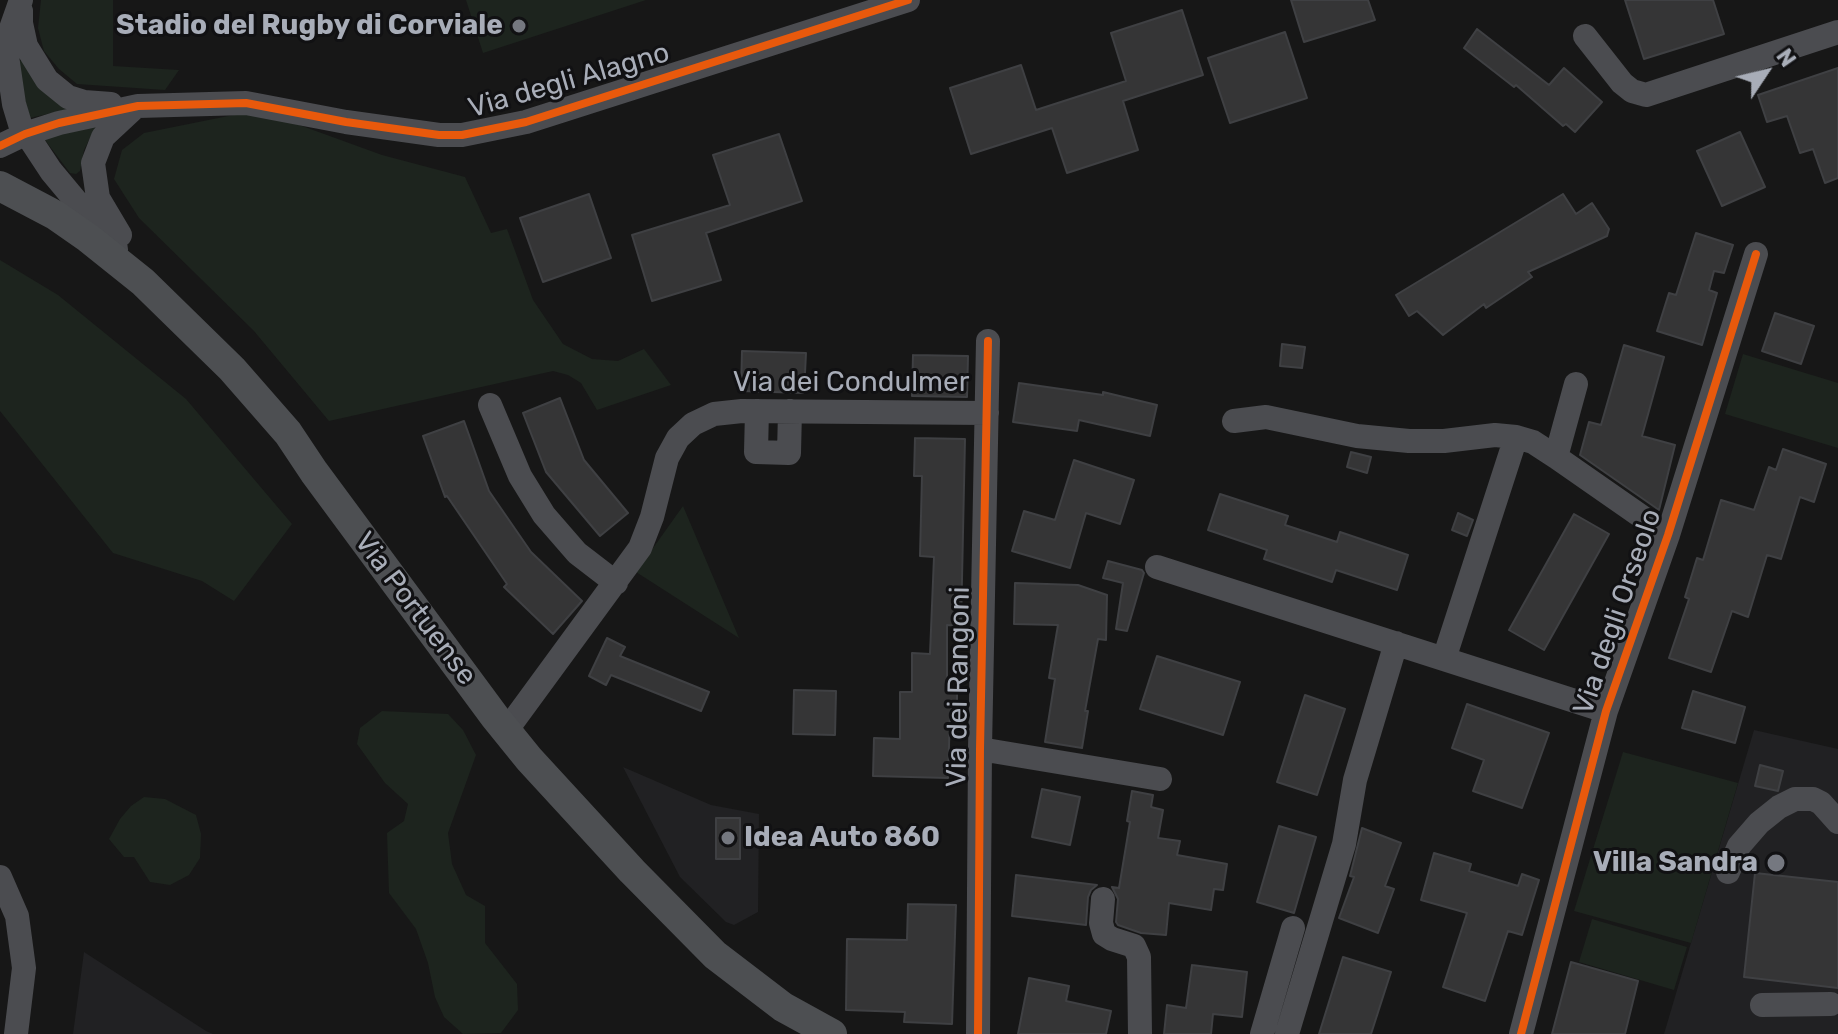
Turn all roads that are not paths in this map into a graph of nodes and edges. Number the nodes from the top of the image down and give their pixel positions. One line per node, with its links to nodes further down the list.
1 (22, 0): 5 (street); 6 (street)
2 (908, 0): 5 (street, Via degli Alagno)
3 (1838, 32): 4 (street)
4 (1585, 36)
5 (138, 106): 6 (street, Via degli Alagno); 10 (street)
6 (25, 134): 7 (street, Via degli Alagno); 10 (street)
7 (0, 146)
8 (0, 186): 10 (main road, Via Portuense)
9 (1756, 254): 20 (street, Via degli Orseolo)
10 (143, 282): 26 (main road, Via Portuense)
11 (988, 341): 16 (street, Via dei Rangoni)
12 (1576, 384): 19 (street)
13 (490, 405): 22 (street)
14 (757, 411): 15 (street, Via dei Condulmer); 15 (street); 22 (street, Via dei Condulmer)
15 (790, 411): 16 (street, Via dei Condulmer)
16 (987, 413): 27 (street, Via dei Rangoni)
17 (1234, 421): 18 (street)
18 (1516, 437): 19 (street); 24 (street)
19 (1556, 457): 20 (street)
20 (1668, 535): 25 (street, Via degli Orseolo)
21 (1157, 567): 23 (street)
22 (616, 583): 26 (street)
23 (1396, 643): 24 (street); 41 (street)
24 (1444, 659): 25 (street)
25 (1606, 711): 42 (street, Via degli Orseolo)
26 (506, 731): 37 (main road, Via Portuense)
27 (980, 749): 28 (street); 38 (street, Via dei Rangoni)
28 (1160, 779)
29 (1838, 822): 30 (street)
30 (1728, 872)
31 (0, 877): 36 (street)
32 (1103, 899): 39 (street)
33 (1293, 928): 40 (street)
34 (1831, 1004): 35 (street)
35 (1762, 1005)
36 (16, 1034)
37 (832, 1034)
38 (978, 1034)
39 (1140, 1034)
40 (1262, 1034)
41 (1287, 1034)
42 (1521, 1034)

